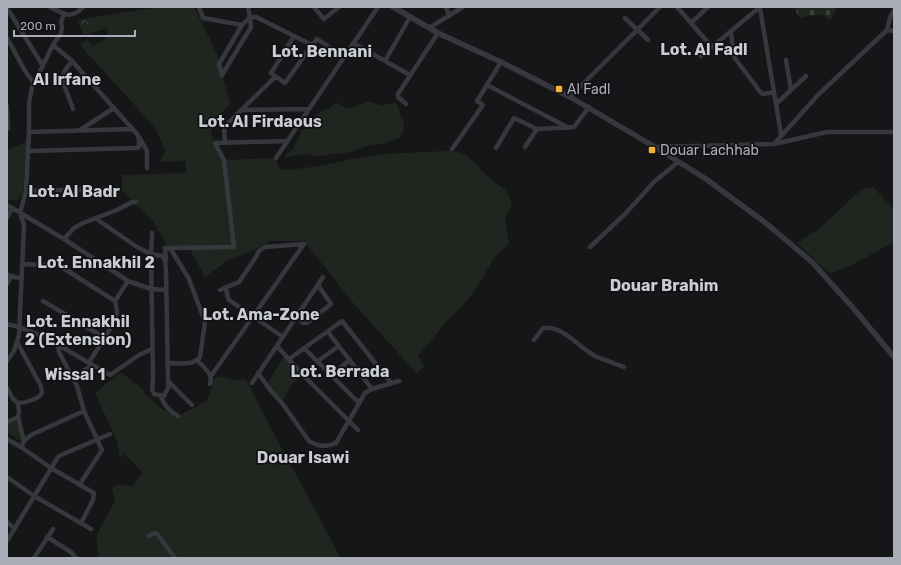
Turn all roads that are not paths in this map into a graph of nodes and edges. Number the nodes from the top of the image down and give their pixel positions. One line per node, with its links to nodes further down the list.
1 (50, 7): 17 (street)
2 (83, 7): 17 (street)
3 (200, 7): 23 (street)
4 (248, 7): 19 (street)
5 (314, 7): 6 (street)
6 (339, 7)
7 (378, 7): 33 (street)
8 (393, 7): 20 (street)
9 (446, 7): 18 (street)
10 (463, 7): 18 (street)
11 (660, 7): 25 (street)
12 (677, 7): 22 (street)
13 (708, 7): 22 (street)
14 (7, 8): 43 (street)
15 (760, 8): 28 (street); 50 (street)
16 (894, 10): 26 (street)
17 (64, 14): 34 (street)
18 (449, 16): 24 (street)
19 (250, 17): 23 (street); 23 (street); 30 (street)
20 (410, 17): 24 (street); 41 (street)
21 (625, 18): 25 (street)
22 (691, 23): 36 (street)
23 (242, 25)
24 (428, 28): 29 (street)
25 (637, 30): 32 (street); 51 (street)
26 (887, 30): 27 (street); 67 (street)
27 (894, 31)
28 (731, 32): 36 (street); 50 (street)
29 (438, 33): 42 (street); 44 (street)
30 (294, 36): 35 (street); 46 (street)
31 (7, 38): 47 (street)
32 (648, 40)
33 (353, 43): 38 (street); 41 (street)
34 (53, 45): 40 (street); 43 (street)
35 (312, 45): 38 (street); 46 (street)
36 (712, 47): 37 (street)
37 (701, 56)
38 (344, 57): 58 (street)
39 (786, 60): 49 (street)
40 (72, 61): 56 (street); 57 (street)
41 (385, 61): 44 (street)
42 (501, 62): 48 (street); 51 (street)
43 (42, 66): 47 (street)
44 (410, 75): 52 (street)
45 (806, 76): 49 (street)
46 (275, 77): 59 (street)
47 (34, 83): 65 (street)
48 (487, 86): 60 (street); 75 (street)
49 (791, 90): 53 (street)
50 (774, 92): 53 (street)
51 (570, 97): 55 (street)
52 (406, 104)
53 (776, 104): 67 (street)
54 (7, 106): 61 (street)
55 (589, 107): 60 (street); 73 (street)
56 (114, 108): 62 (street); 64 (street)
57 (73, 109)
58 (309, 109): 59 (street); 69 (street)
59 (242, 110): 70 (street)
60 (569, 128): 63 (street)
61 (7, 129)
62 (132, 129): 64 (street); 68 (street)
63 (537, 129): 72 (street); 74 (street)
64 (78, 131): 65 (street)
65 (29, 132): 76 (street)
66 (894, 132): 71 (street)
67 (781, 134): 71 (street)
68 (138, 136): 76 (street); 79 (street)
69 (287, 141): 70 (street); 77 (street)
70 (224, 142): 91 (street)
71 (774, 144): 73 (street)
72 (526, 147)
73 (655, 147): 78 (street)
74 (496, 148)
75 (452, 149)
76 (29, 150): 81 (street)
77 (276, 158)
78 (678, 162): 90 (street); 121 (street)
79 (147, 168)
80 (109, 189): 81 (street)
81 (26, 191): 85 (street)
82 (136, 202): 87 (street)
83 (7, 205): 84 (street)
84 (12, 208): 85 (street); 86 (street)
85 (20, 213): 89 (street); 93 (street)
86 (7, 218)
87 (95, 218): 89 (street); 92 (street)
88 (152, 233): 92 (street)
89 (64, 239): 98 (street)
90 (590, 247)
91 (167, 248): 94 (street); 123 (street)
92 (151, 254): 94 (street); 102 (street)
93 (22, 264): 97 (street); 106 (street)
94 (166, 265): 103 (street)
95 (9, 276): 97 (street); 99 (street)
96 (323, 277): 100 (street)
97 (22, 279): 110 (street)
98 (128, 280): 102 (street); 106 (street)
99 (7, 284)
100 (318, 285): 108 (street); 108 (street)
101 (226, 287): 104 (street); 107 (street); 107 (street)
102 (151, 289): 103 (street); 120 (street)
103 (166, 290): 127 (street)
104 (220, 290)
105 (43, 301): 113 (street)
106 (115, 301): 113 (street)
107 (254, 316): 112 (street); 132 (street)
108 (297, 316): 112 (street)
109 (7, 324): 110 (street)
110 (19, 327): 115 (street); 116 (street)
111 (328, 332): 118 (street); 119 (street); 137 (street)
112 (283, 337): 117 (street)
113 (105, 338): 128 (street)
114 (534, 340): 129 (street)
115 (17, 342): 125 (street); 143 (street)
116 (58, 344): 128 (street); 133 (street)
117 (277, 346): 122 (street); 130 (street)
118 (339, 346): 124 (street); 126 (street)
119 (304, 348): 122 (street); 126 (street)
120 (152, 349): 128 (street); 141 (street)
121 (894, 358)
122 (289, 359): 148 (street)
123 (197, 360): 127 (street); 132 (street)
124 (350, 360): 131 (street); 140 (street)
125 (7, 361)
126 (318, 361): 131 (street)
127 (168, 363): 134 (street)
128 (90, 364): 133 (street)
129 (624, 368)
130 (258, 373): 136 (street); 148 (street)
131 (332, 374): 142 (street)
132 (211, 376): 138 (street)
133 (73, 378): 145 (street)
134 (168, 381): 141 (street); 144 (street)
135 (399, 381): 137 (street)
136 (252, 383)
137 (391, 383): 140 (street)
138 (210, 384)
139 (7, 388): 143 (street)
140 (372, 389): 142 (street)
141 (161, 397): 146 (street)
142 (359, 402): 148 (street)
143 (18, 403): 147 (street)
144 (192, 405)
145 (84, 411): 153 (street); 154 (street)
146 (178, 416)
147 (18, 417): 149 (street); 154 (street)
148 (348, 421): 150 (street)
149 (7, 422)
150 (358, 430)
151 (110, 434): 153 (street)
152 (7, 438): 155 (street)
153 (97, 439): 156 (street); 158 (street)
154 (24, 441): 155 (street)
155 (21, 447): 156 (street)
156 (51, 468): 158 (street); 159 (street)
157 (7, 477): 159 (street)
158 (80, 484): 161 (street)
159 (34, 496): 161 (street); 162 (street)
160 (7, 522): 162 (street)
161 (81, 522): 164 (street)
162 (14, 528): 167 (street)
163 (53, 529): 166 (street)
164 (91, 529)
165 (149, 536): 170 (street)
166 (47, 537): 168 (street); 169 (street)
167 (7, 541)
168 (34, 558)
169 (76, 558)
170 (174, 558)

